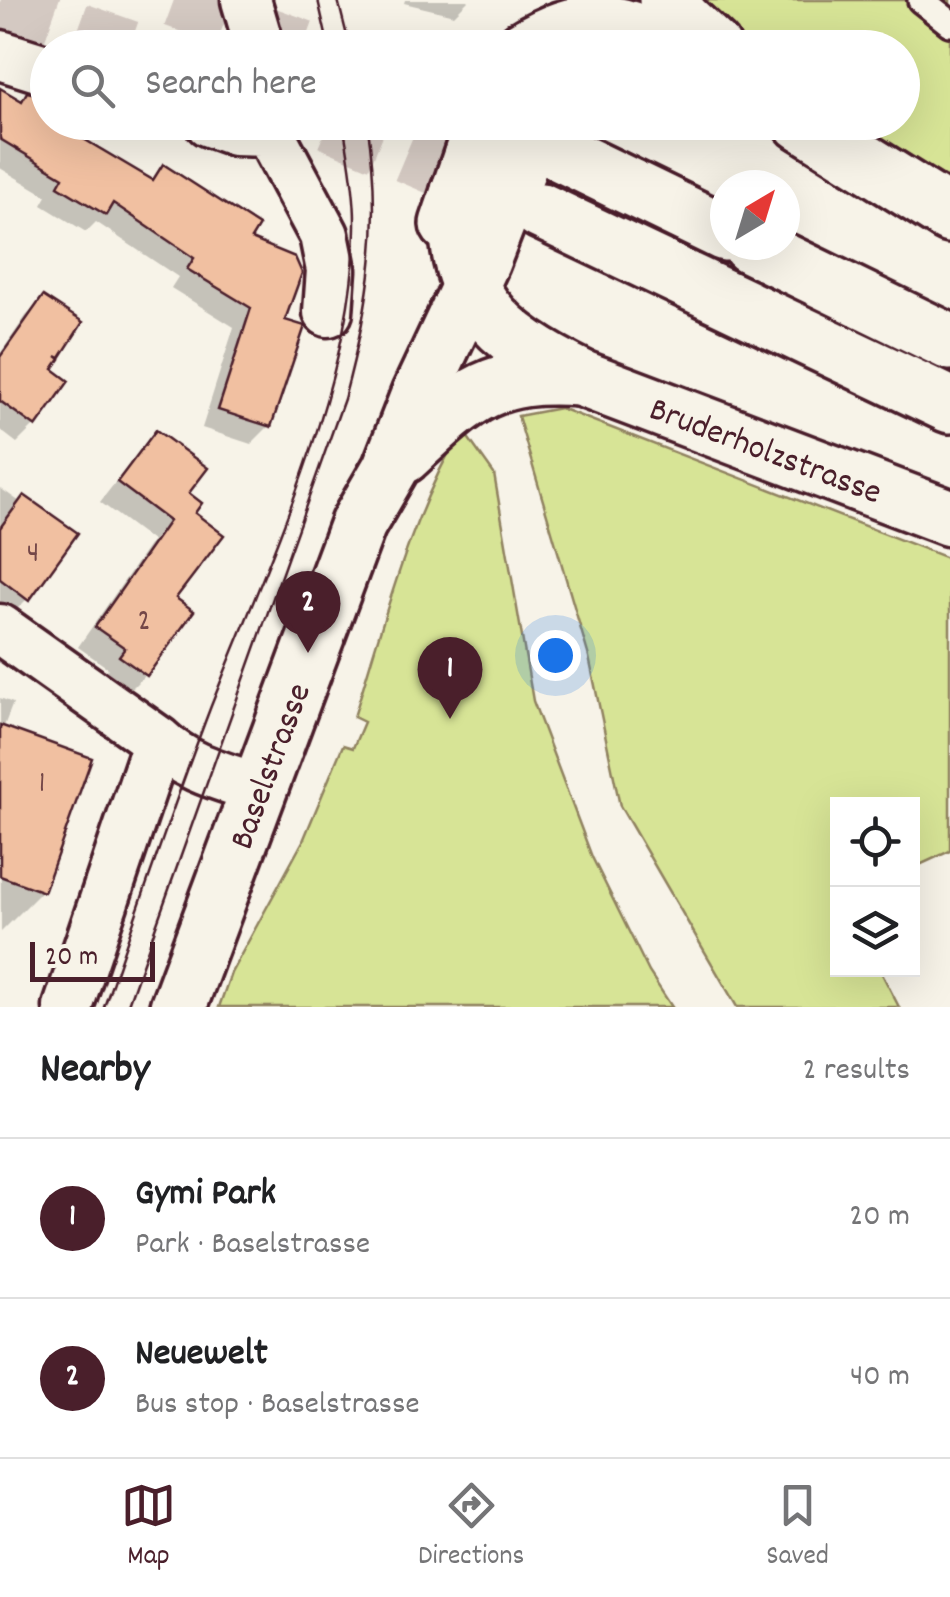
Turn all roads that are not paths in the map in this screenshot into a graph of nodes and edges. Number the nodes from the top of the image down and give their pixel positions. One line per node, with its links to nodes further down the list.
1 (246, 0): 6 (street)
2 (667, 0): 8 (main road)
3 (921, 0): 4 (lane)
4 (950, 23)
5 (553, 24): 7 (main road)
6 (255, 30)
7 (631, 30)
8 (694, 30)
9 (0, 55): 10 (street)
10 (30, 64)
11 (276, 140): 22 (street)
12 (477, 140): 16 (main road, Baselstrasse)
13 (547, 140): 21 (main road, Baselstrasse)
14 (552, 140): 19 (main road)
15 (829, 140): 18 (main road)
16 (459, 192): 21 (main road, Bruderholzstrasse); 28 (main road, Baselstrasse)
17 (541, 211): 25 (main road)
18 (950, 215)
19 (710, 225)
20 (781, 260): 23 (main road)
21 (470, 290): 24 (main road, Bruderholzstrasse); 26 (main road, Baselstrasse)
22 (328, 312)
23 (950, 342)
24 (583, 378): 26 (main road, Bruderholzstrasse); 27 (main road, Bruderholzstrasse)
25 (950, 405)
26 (390, 469): 28 (main road, Baselstrasse)
27 (950, 518)
28 (358, 524): 31 (main road, Baselstrasse)
29 (0, 629): 30 (street)
30 (158, 741): 31 (street); 32 (street)
31 (258, 788): 33 (main road, Baselstrasse)
32 (68, 1007)
33 (178, 1007)

